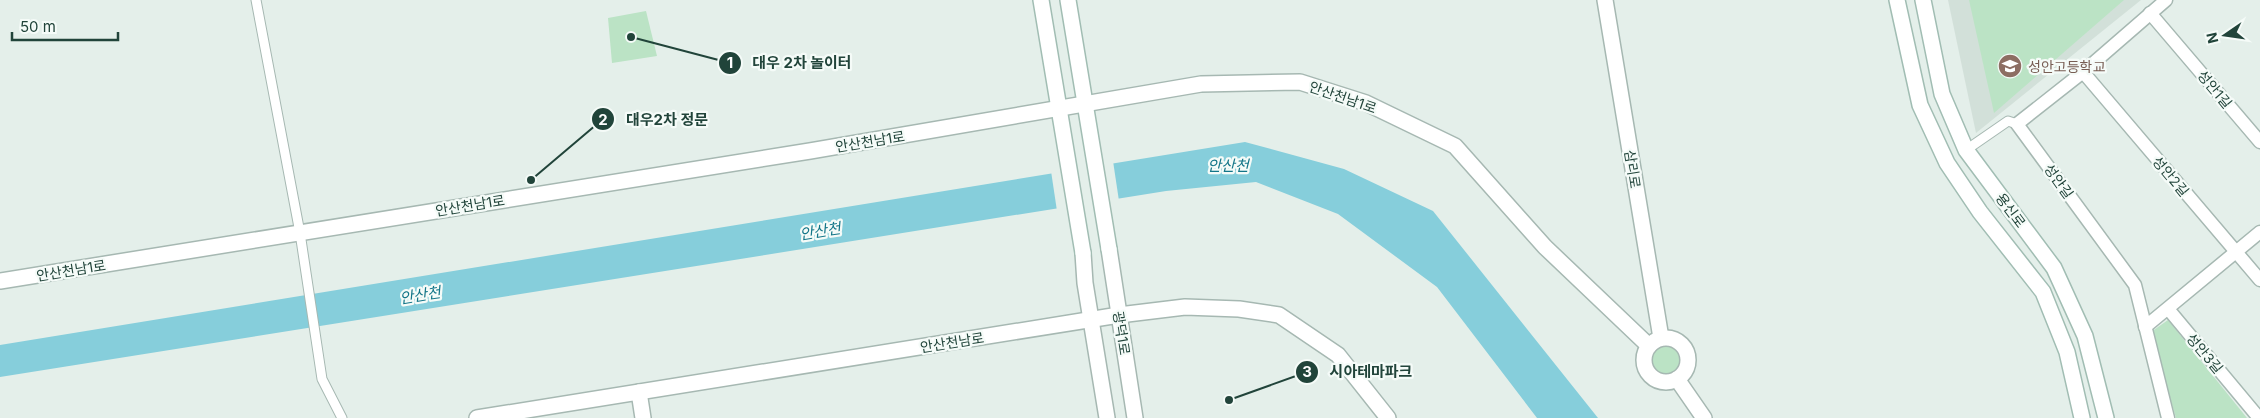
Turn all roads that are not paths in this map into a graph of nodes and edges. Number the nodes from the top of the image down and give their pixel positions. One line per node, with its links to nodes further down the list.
1 (256, 0): 16 (street)
2 (1041, 0): 11 (street)
3 (1068, 0): 10 (street)
4 (1605, 0): 24 (street, 삼리로)
5 (1897, 0): 34 (street)
6 (1923, 0): 14 (street, 용신로)
7 (2166, 0): 8 (street)
8 (2150, 13): 9 (street); 13 (street, 성안1길)
9 (2083, 72): 12 (street); 17 (street, 성안2길)
10 (1085, 104): 11 (street, 안산천남1로); 21 (street, 광덕1로); 24 (street, 안산천남1로)
11 (1058, 108): 16 (street, 안산천남1로); 22 (street, 광덕1로)
12 (2017, 124): 14 (street); 23 (street, 성안길)
13 (2260, 142)
14 (1966, 150): 35 (street, 용신로)
15 (2260, 232): 17 (street)
16 (300, 234): 19 (street, 안산천남1로); 27 (street)
17 (2236, 252): 18 (street, 성안2길); 20 (street)
18 (2260, 280)
19 (0, 281)
20 (2169, 310): 23 (street); 37 (street, 성안3길)
21 (1119, 315): 22 (street, 안산천남로); 31 (street, 광덕1로); 32 (street, 안산천남로)
22 (1091, 320): 26 (street, 안산천남로); 30 (street, 광덕1로)
23 (2145, 327): 36 (street, 성안길)
24 (1655, 342): 25 (street); 25 (street)
25 (1677, 379): 33 (street)
26 (639, 392): 28 (street, 안산천남로); 29 (street)
27 (342, 418)
28 (477, 418)
29 (643, 418)
30 (1106, 418)
31 (1135, 418)
32 (1388, 418)
33 (1704, 418)
34 (2082, 418)
35 (2106, 418)
36 (2168, 418)
37 (2259, 418)

